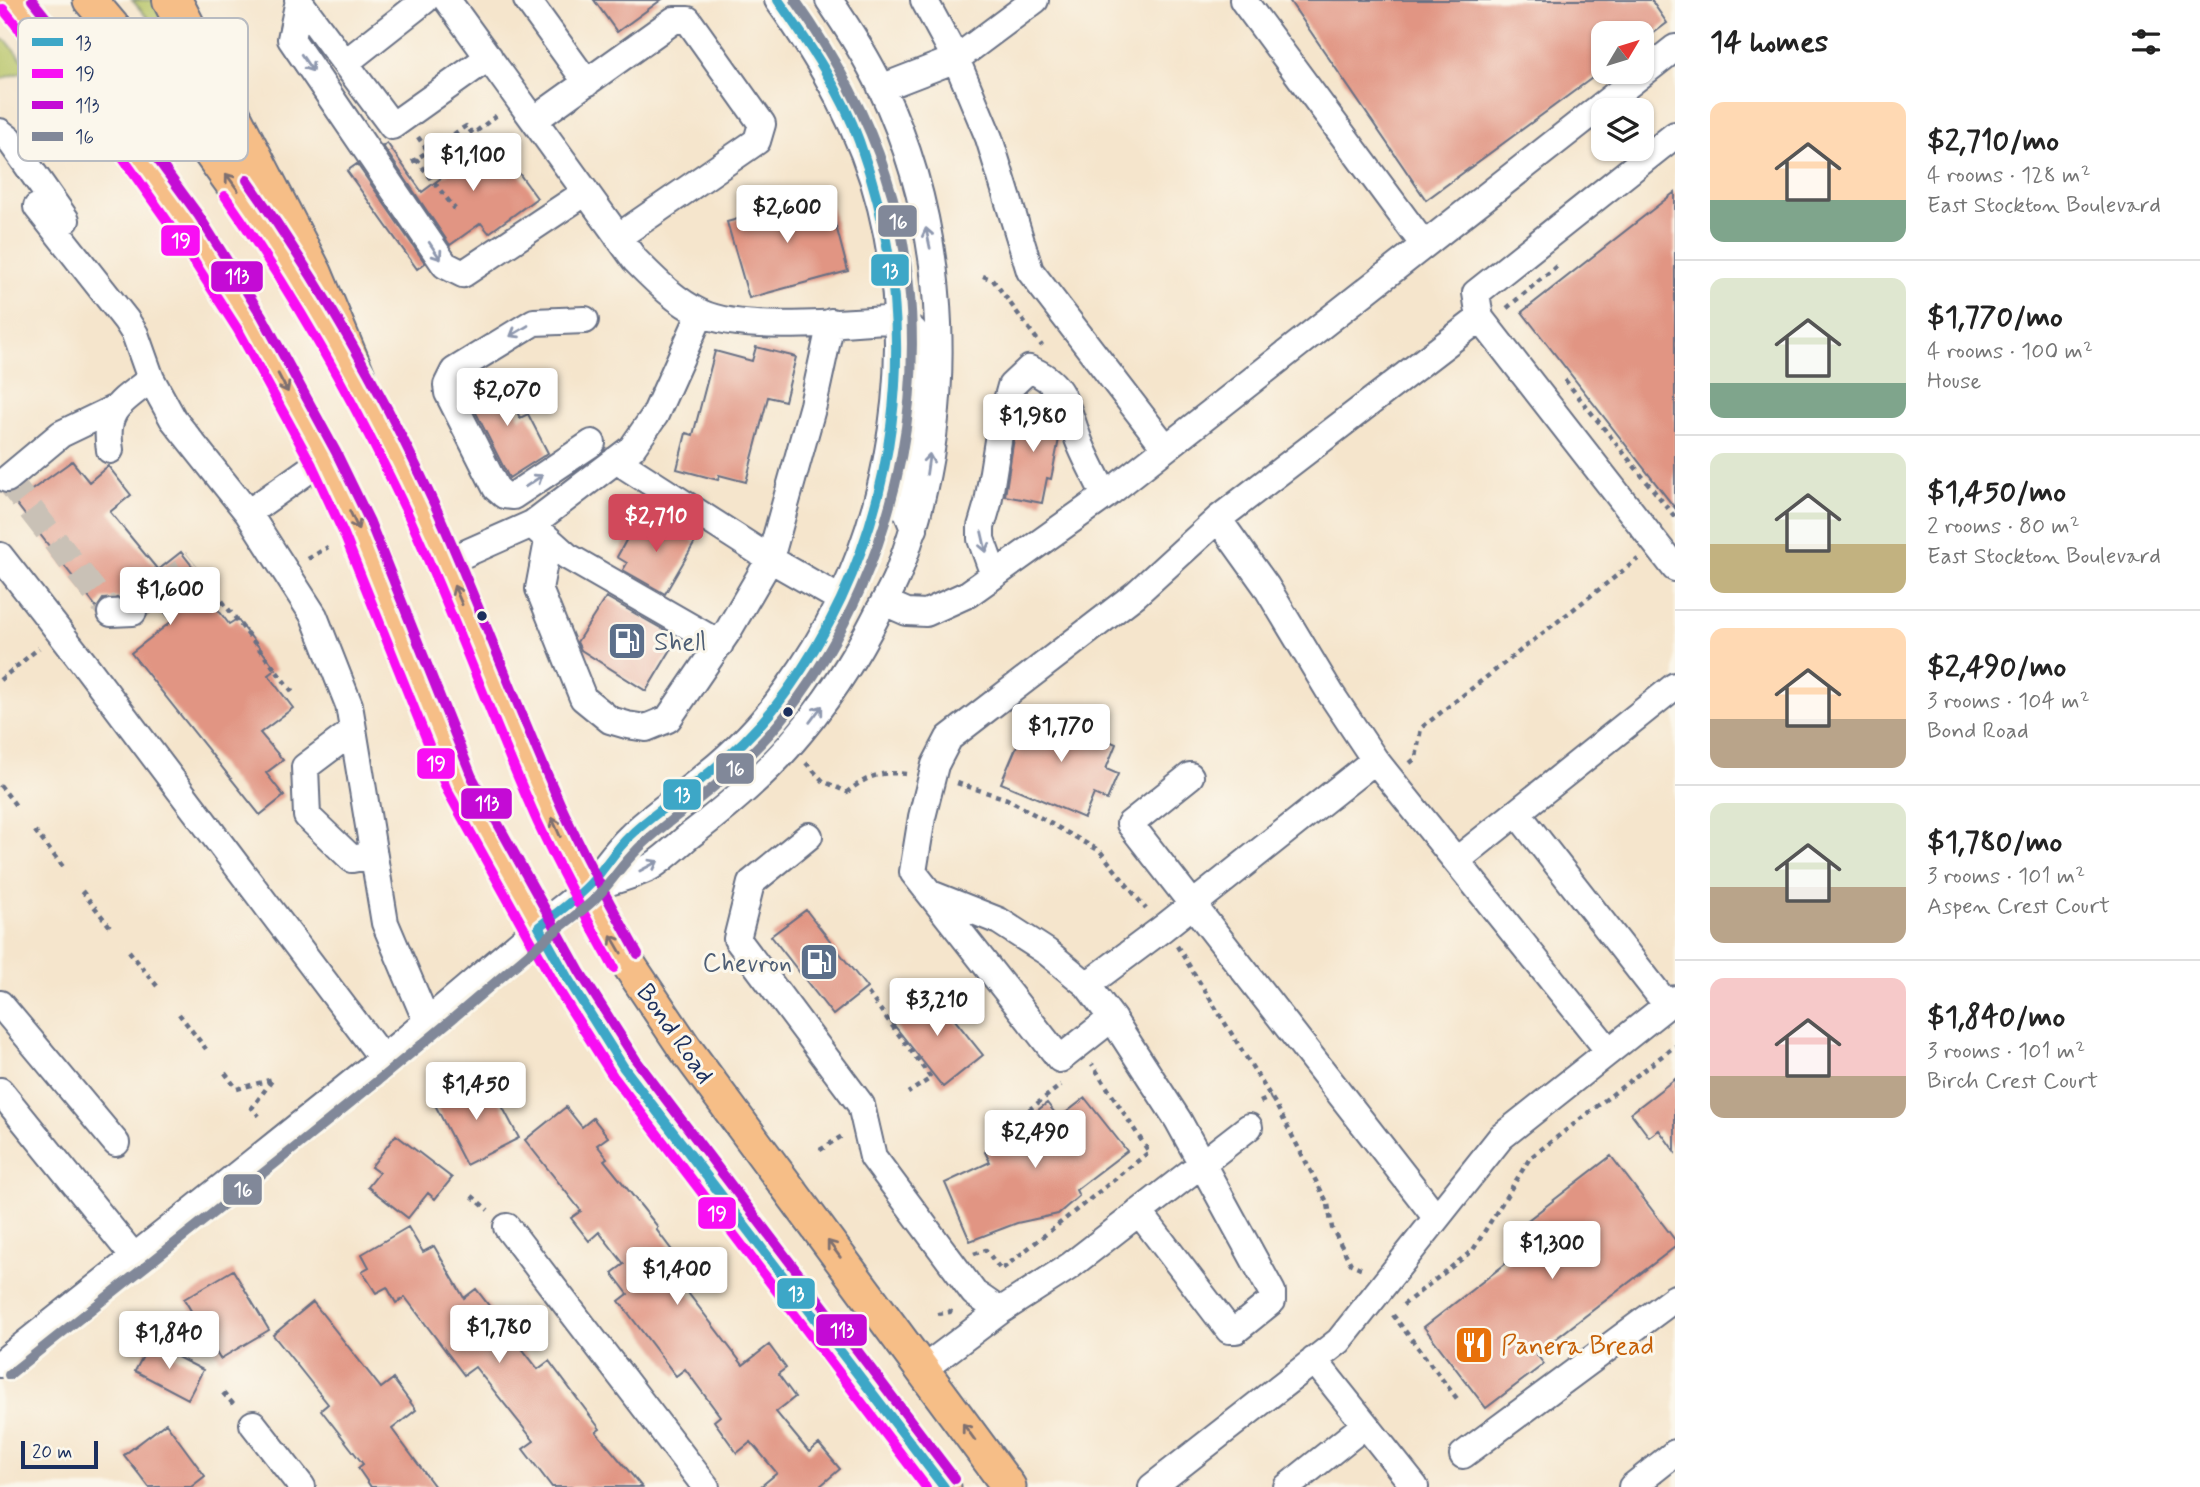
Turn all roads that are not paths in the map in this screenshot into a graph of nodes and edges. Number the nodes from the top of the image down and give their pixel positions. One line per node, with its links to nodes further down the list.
1 (14, 0): 13 (main road, one-way to 13)
2 (90, 0): 14 (main road, Bond Road, one-way to 2)
3 (172, 0): 15 (highway)
4 (298, 0): 19 (street); 30 (street, one-way to 30)
5 (425, 0): 19 (street)
6 (447, 0): 17 (street)
7 (527, 0): 20 (street)
8 (778, 0): 37 (street)
9 (829, 0): 21 (street)
10 (924, 0): 18 (street)
11 (1035, 0): 18 (street)
12 (1243, 0): 33 (street)
13 (28, 18)
14 (105, 18)
15 (181, 18)
16 (1675, 48): 33 (street)
17 (489, 57): 19 (street); 22 (street)
18 (956, 59): 21 (street); 44 (street)
19 (345, 63)
20 (587, 83): 22 (street); 32 (street)
21 (881, 88): 52 (street, one-way to 21)
22 (534, 120): 30 (street)
23 (0, 132): 26 (street)
24 (1675, 135): 36 (street)
25 (248, 148): 40 (highway)
26 (18, 152)
27 (25, 161): 34 (street)
28 (142, 161): 46 (main road, one-way to 46)
29 (217, 161): 40 (main road, Bond Road, one-way to 29)
30 (586, 192): 32 (street)
31 (37, 207): 34 (street)
32 (618, 237): 35 (street)
33 (1424, 245): 44 (street)
34 (82, 265): 41 (street)
35 (701, 313): 39 (street); 47 (street)
36 (1480, 318): 51 (street); 57 (street)
37 (898, 319): 39 (street); 52 (street); 59 (street)
38 (585, 320): 43 (street, one-way to 43)
39 (831, 322): 55 (street)
40 (356, 377): 56 (main road, Bond Road)
41 (152, 379): 42 (street); 50 (street)
42 (113, 409): 45 (street); 48 (street)
43 (592, 443)
44 (1166, 448): 49 (street)
45 (110, 450)
46 (324, 459): 50 (street); 73 (main road, one-way to 73)
47 (616, 460): 53 (street); 55 (street)
48 (7, 479)
49 (1105, 496): 58 (street); 58 (street, one-way to 58)
50 (248, 513): 63 (street)
51 (1218, 519): 64 (street); 71 (street)
52 (914, 529): 60 (street)
53 (540, 533): 56 (street); 61 (street); 61 (street)
54 (0, 556): 80 (street)
55 (771, 559): 59 (street); 61 (street)
56 (444, 563): 70 (main road, Bond Road, one-way to 56)
57 (1675, 568)
58 (994, 575): 60 (street)
59 (840, 599): 70 (street)
60 (884, 602): 70 (street, one-way to 60)
61 (720, 644)
62 (1675, 686): 66 (street)
63 (353, 731): 68 (street); 68 (street)
64 (1375, 760): 69 (street); 72 (street)
65 (1190, 776): 72 (street)
66 (1517, 813): 69 (street); 75 (street)
67 (809, 836): 90 (street)
68 (373, 855): 78 (street)
69 (1456, 860): 79 (street)
70 (585, 889): 73 (street); 93 (main road, Bond Road, one-way to 70)
71 (930, 894): 74 (street); 77 (street)
72 (1193, 905): 74 (street); 86 (street)
73 (538, 927): 78 (street); 100 (main road)
74 (1087, 985): 77 (street)
75 (1671, 1002): 79 (street)
76 (0, 1004): 83 (street)
77 (1112, 1018): 84 (street)
78 (427, 1022): 80 (street)
79 (1609, 1051): 86 (street)
80 (382, 1058): 88 (street)
81 (0, 1091): 88 (street)
82 (1249, 1127): 84 (street)
83 (116, 1143)
84 (1201, 1165): 85 (street); 85 (street)
85 (1139, 1212): 90 (street)
86 (1436, 1217): 91 (street)
87 (507, 1227): 99 (street)
88 (134, 1257): 92 (street)
89 (1675, 1298): 97 (street)
90 (1000, 1311): 93 (street)
91 (1314, 1360): 95 (street); 102 (street)
92 (0, 1364)
93 (923, 1369): 101 (main road, Bond Road, one-way to 93)
94 (253, 1424): 98 (street)
95 (1365, 1425): 103 (street); 104 (street)
96 (1675, 1453): 105 (street)
97 (1463, 1455)
98 (302, 1487)
99 (706, 1487)
100 (944, 1487)
101 (1009, 1487)
102 (1152, 1487)
103 (1287, 1487)
104 (1415, 1487)
105 (1632, 1487)

